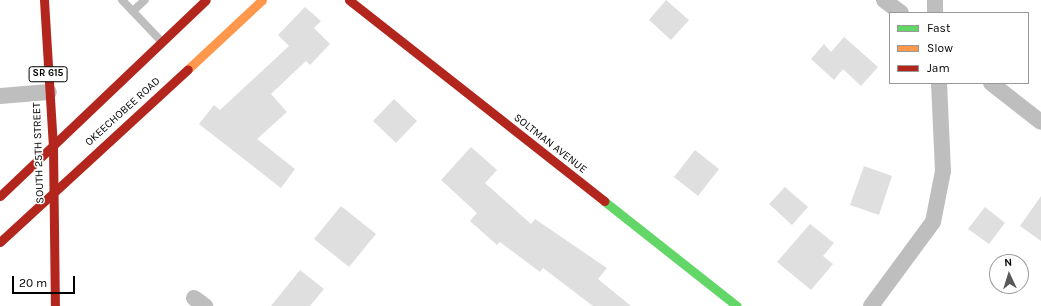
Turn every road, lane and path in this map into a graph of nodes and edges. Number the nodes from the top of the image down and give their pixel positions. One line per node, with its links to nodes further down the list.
1 (44, 0): 15 (main road, SOUTH 25TH STREET / SR 615)
2 (122, 0): 9 (lane)
3 (145, 0): 9 (lane)
4 (206, 0): 12 (main road, OKEECHOBEE ROAD)
5 (262, 0): 19 (main road, OKEECHOBEE ROAD)
6 (349, 0): 23 (main road, SOLTMAN AVENUE)
7 (884, 0): 10 (street)
8 (935, 0): 11 (street)
9 (133, 11): 12 (lane)
10 (900, 12)
11 (935, 12)
12 (162, 42): 18 (main road, OKEECHOBEE ROAD)
13 (938, 84): 24 (street)
14 (991, 84): 17 (street)
15 (49, 92): 16 (street); 18 (main road, SOUTH 25TH STREET / SR 615)
16 (0, 96)
17 (1041, 122)
18 (53, 148): 19 (main road, SOUTH 25TH STREET / SR 615); 20 (main road, OKEECHOBEE ROAD)
19 (52, 192): 21 (main road, OKEECHOBEE ROAD); 22 (main road, SOUTH 25TH STREET / SR 615)
20 (0, 196)
21 (0, 242)
22 (55, 306)
23 (738, 306)
24 (871, 306)

